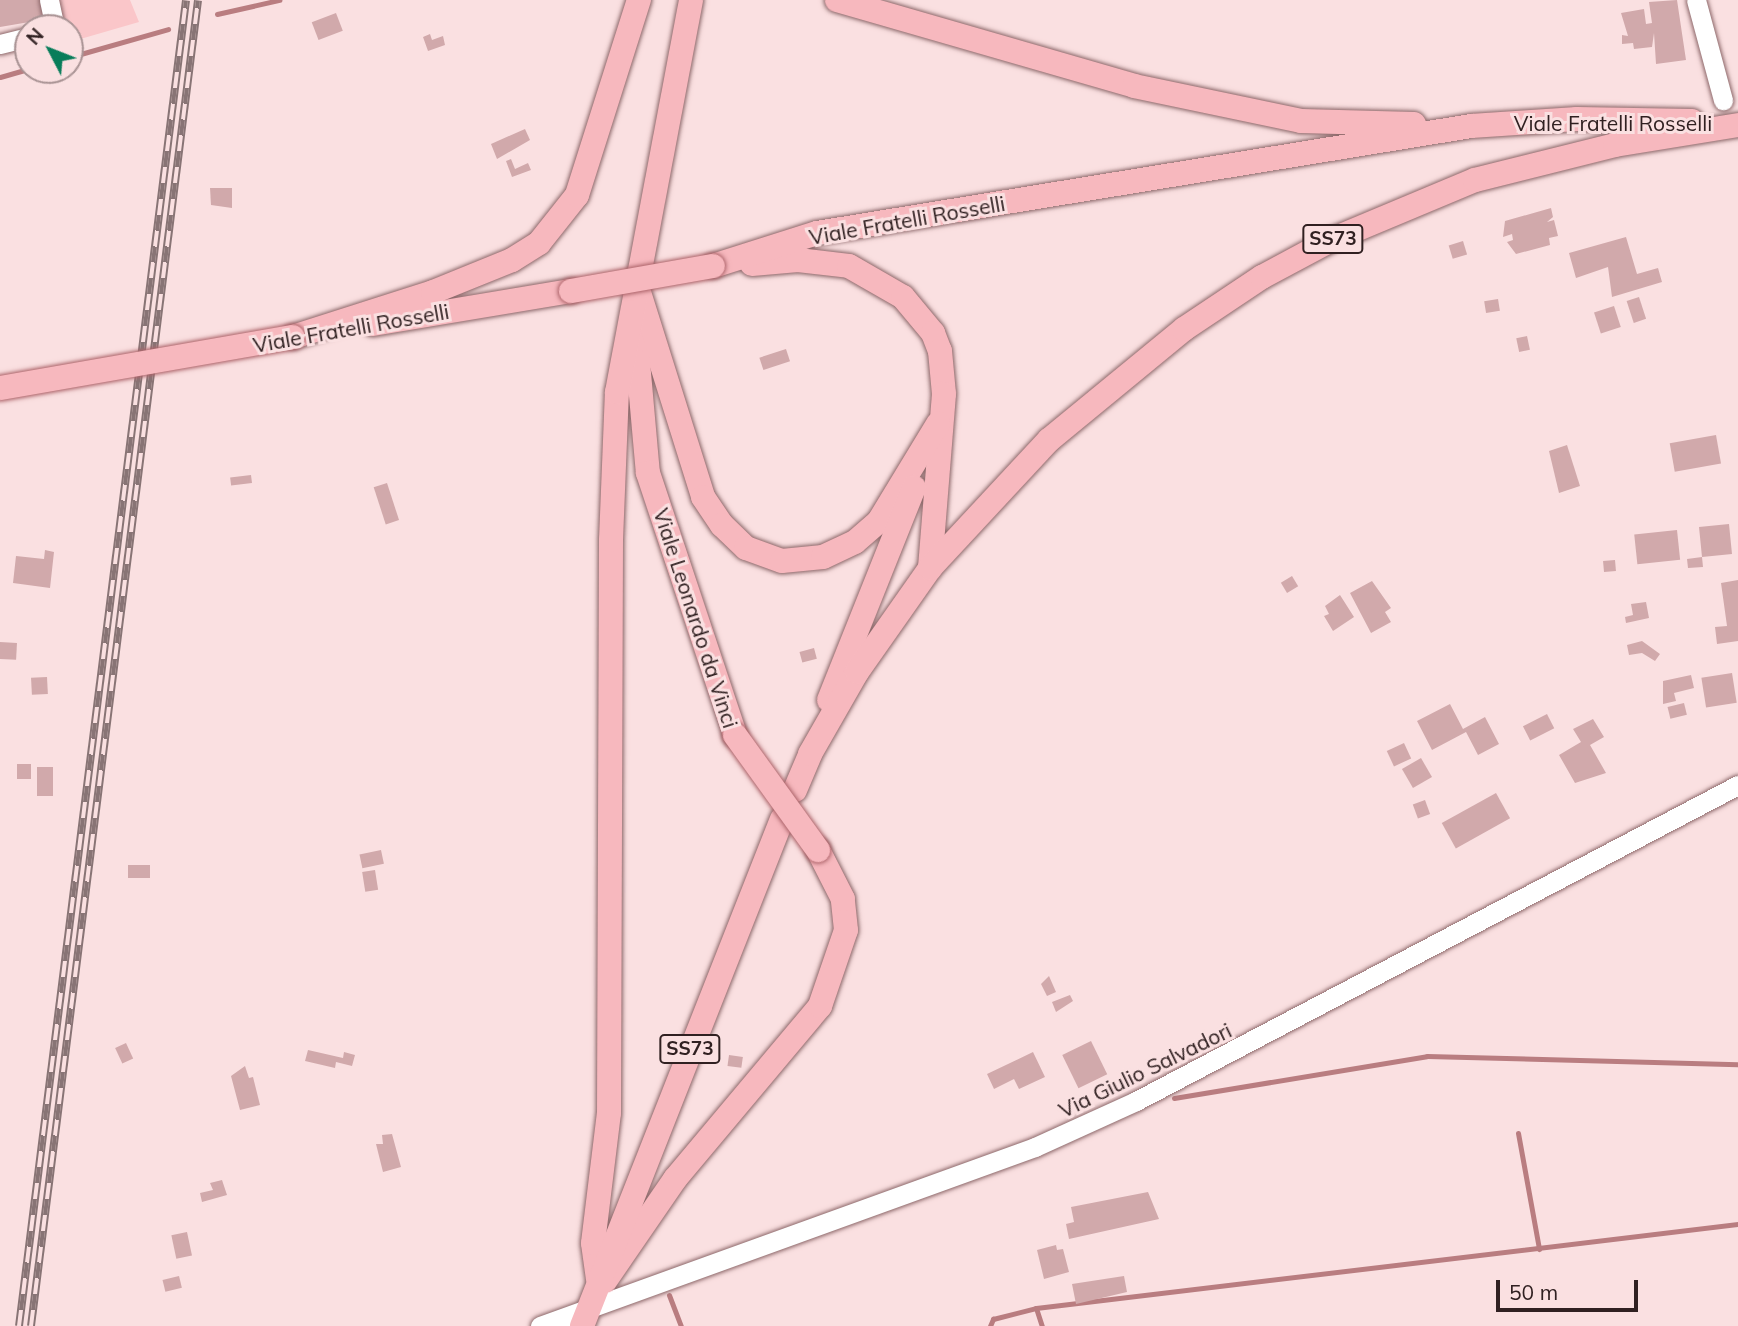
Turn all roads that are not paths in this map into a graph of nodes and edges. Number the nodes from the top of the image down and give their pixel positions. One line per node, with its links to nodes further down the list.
1 (639, 0): 11 (main road)
2 (691, 0): 9 (main road, Viale Leonardo da Vinci)
3 (837, 0): 7 (main road)
4 (1696, 0): 5 (street)
5 (1723, 100)
6 (1738, 123): 7 (main road, Viale Fratelli Rosselli); 15 (main road, SS73)
7 (1471, 126): 8 (main road, Viale Fratelli Rosselli)
8 (713, 266): 11 (main road, Viale Fratelli Rosselli, bridge); 13 (main road)
9 (637, 285): 10 (main road, Viale Leonardo da Vinci); 13 (main road)
10 (628, 328): 20 (main road, Viale Leonardo da Vinci); 20 (main road, Viale Leonardo da Vinci, bridge)
11 (293, 337): 12 (main road, Viale Fratelli Rosselli, bridge)
12 (0, 388)
13 (938, 425): 14 (main road); 15 (main road)
14 (894, 538): 15 (main road); 16 (main road)
15 (930, 568): 16 (main road, SS73)
16 (810, 754): 18 (main road, SS73)
17 (1738, 785): 20 (street, Via Giulio Salvadori)
18 (795, 790)
19 (782, 819): 20 (main road, SS73)
20 (589, 1303): 21 (street, Via Giulio Salvadori)
21 (540, 1326)

